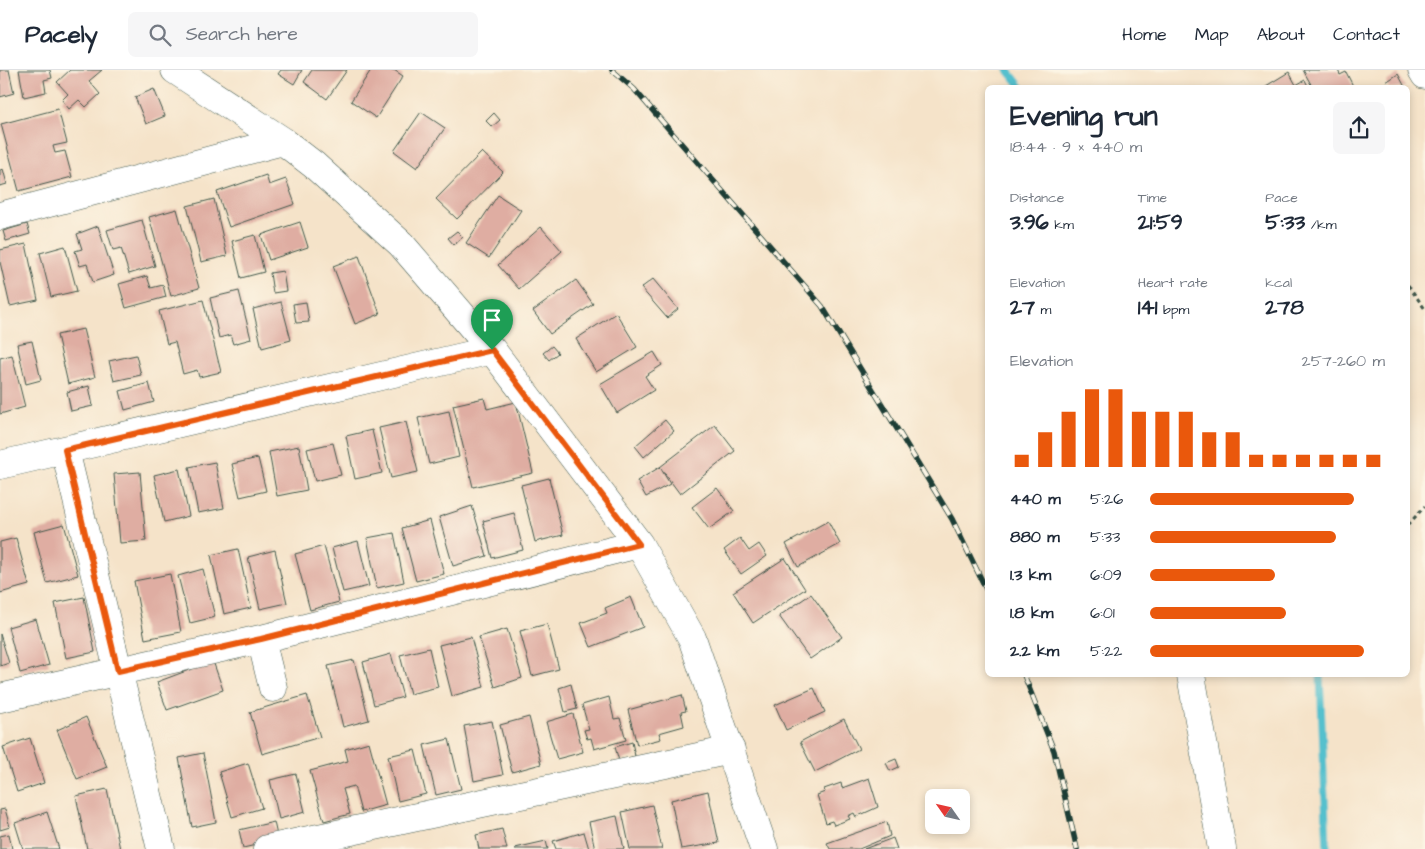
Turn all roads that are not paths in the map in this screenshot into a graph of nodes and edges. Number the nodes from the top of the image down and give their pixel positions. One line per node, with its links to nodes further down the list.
1 (175, 70): 4 (street)
2 (1422, 70): 3 (street)
3 (1425, 75)
4 (283, 141): 5 (street); 6 (street)
5 (0, 216)
6 (492, 350): 7 (street); 9 (street)
7 (65, 450): 8 (street); 11 (street)
8 (0, 465)
9 (639, 544): 10 (street); 15 (street)
10 (261, 639): 11 (street); 13 (street)
11 (118, 671): 14 (street); 16 (street)
12 (1191, 677): 19 (street)
13 (273, 688)
14 (0, 698)
15 (731, 750): 17 (street); 18 (street)
16 (161, 849)
17 (267, 849)
18 (764, 849)
19 (1222, 849)

